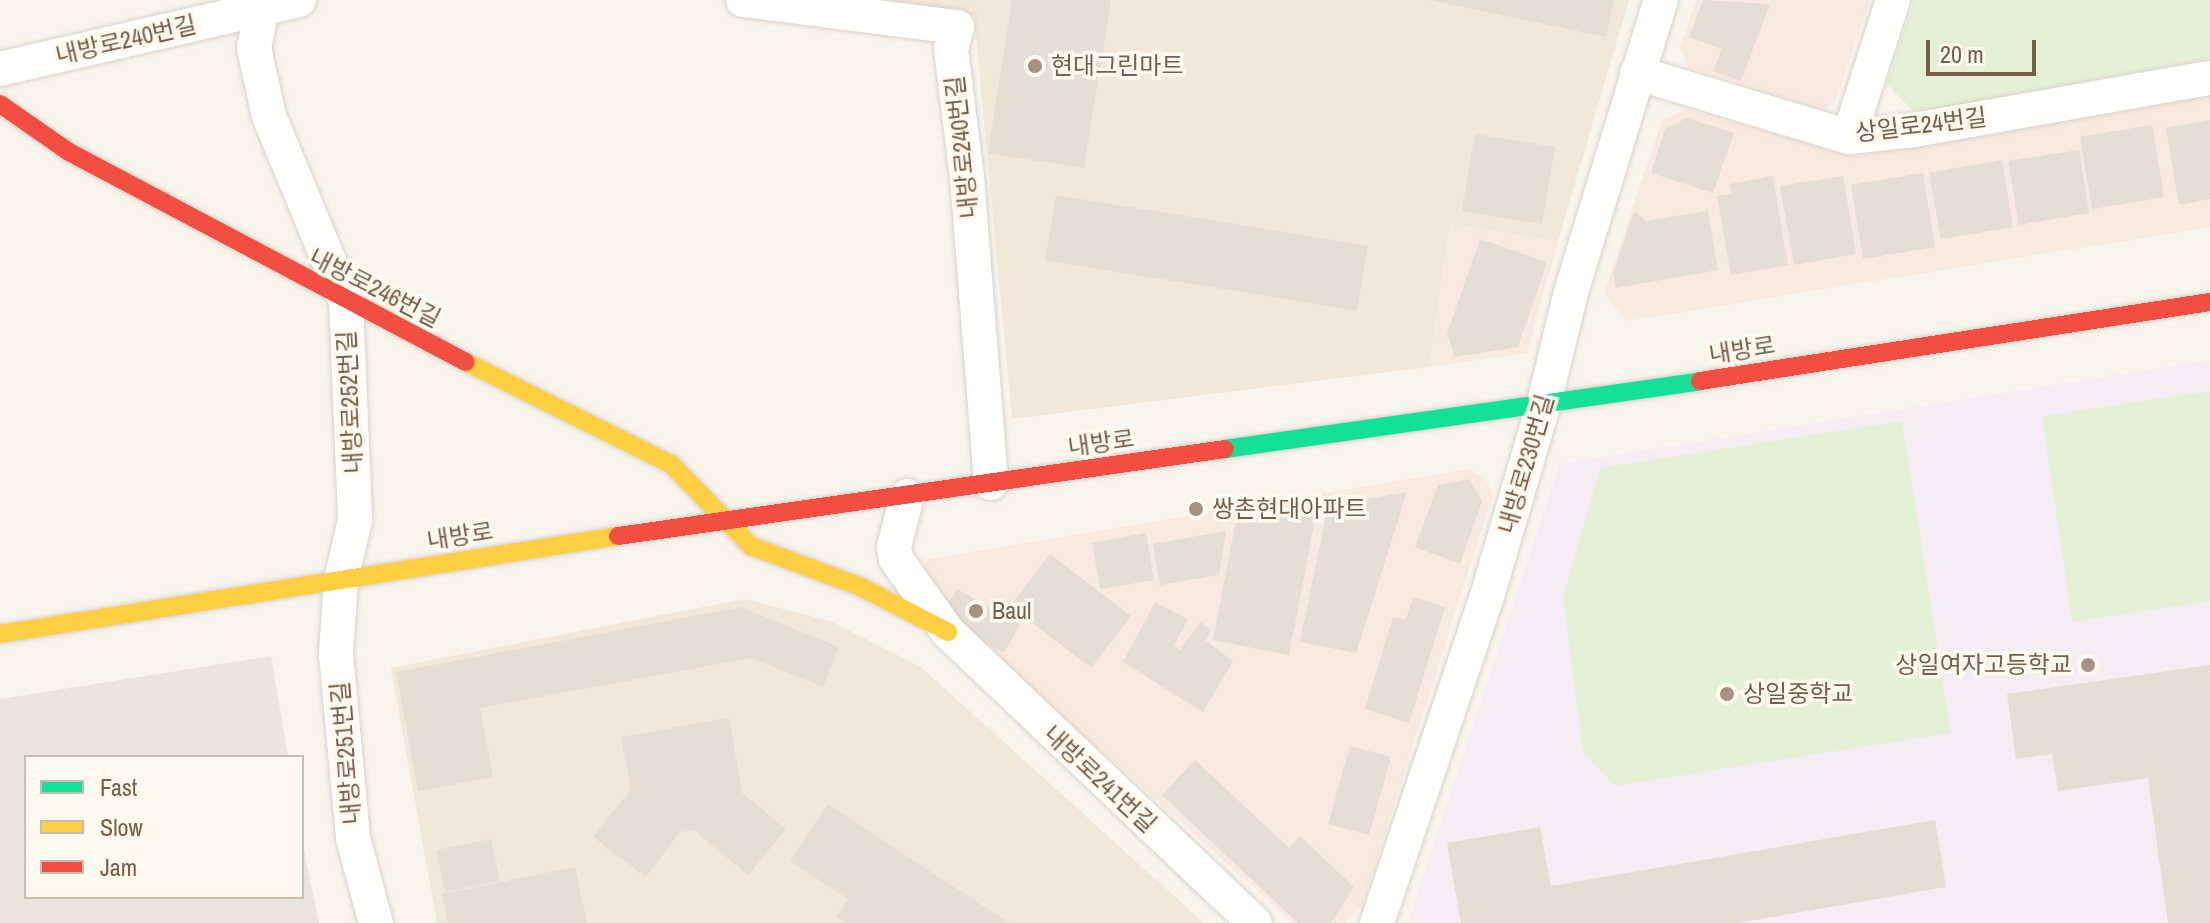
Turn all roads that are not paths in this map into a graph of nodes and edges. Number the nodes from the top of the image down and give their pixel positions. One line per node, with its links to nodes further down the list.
1 (299, 0): 5 (street, 내방로240번길)
2 (743, 0): 14 (street, 내방로240번길)
3 (1661, 0): 7 (street, 내방로230번길)
4 (1893, 0): 10 (street)
5 (260, 4): 6 (street, 내방로240번길); 11 (street, 내방로252번길)
6 (0, 69)
7 (1637, 73): 10 (street, 상일로24번길); 13 (street, 내방로230번길)
8 (2210, 78): 10 (street, 상일로24번길)
9 (0, 104): 11 (street, 내방로246번길)
10 (1849, 137)
11 (346, 302): 16 (street, 내방로246번길); 17 (street, 내방로252번길)
12 (2210, 302): 13 (street, 내방로)
13 (1544, 403): 14 (street, 내방로); 22 (street, 내방로230번길)
14 (991, 483): 15 (street, 내방로)
15 (907, 496): 16 (street, 내방로); 18 (street, 내방로241번길)
16 (720, 520): 17 (street, 내방로); 18 (street, 내방로241번길)
17 (341, 580): 19 (street, 내방로); 20 (street, 내방로251번길)
18 (948, 632): 21 (street, 내방로241번길)
19 (0, 634)
20 (376, 923)
21 (1255, 923)
22 (1377, 923)

